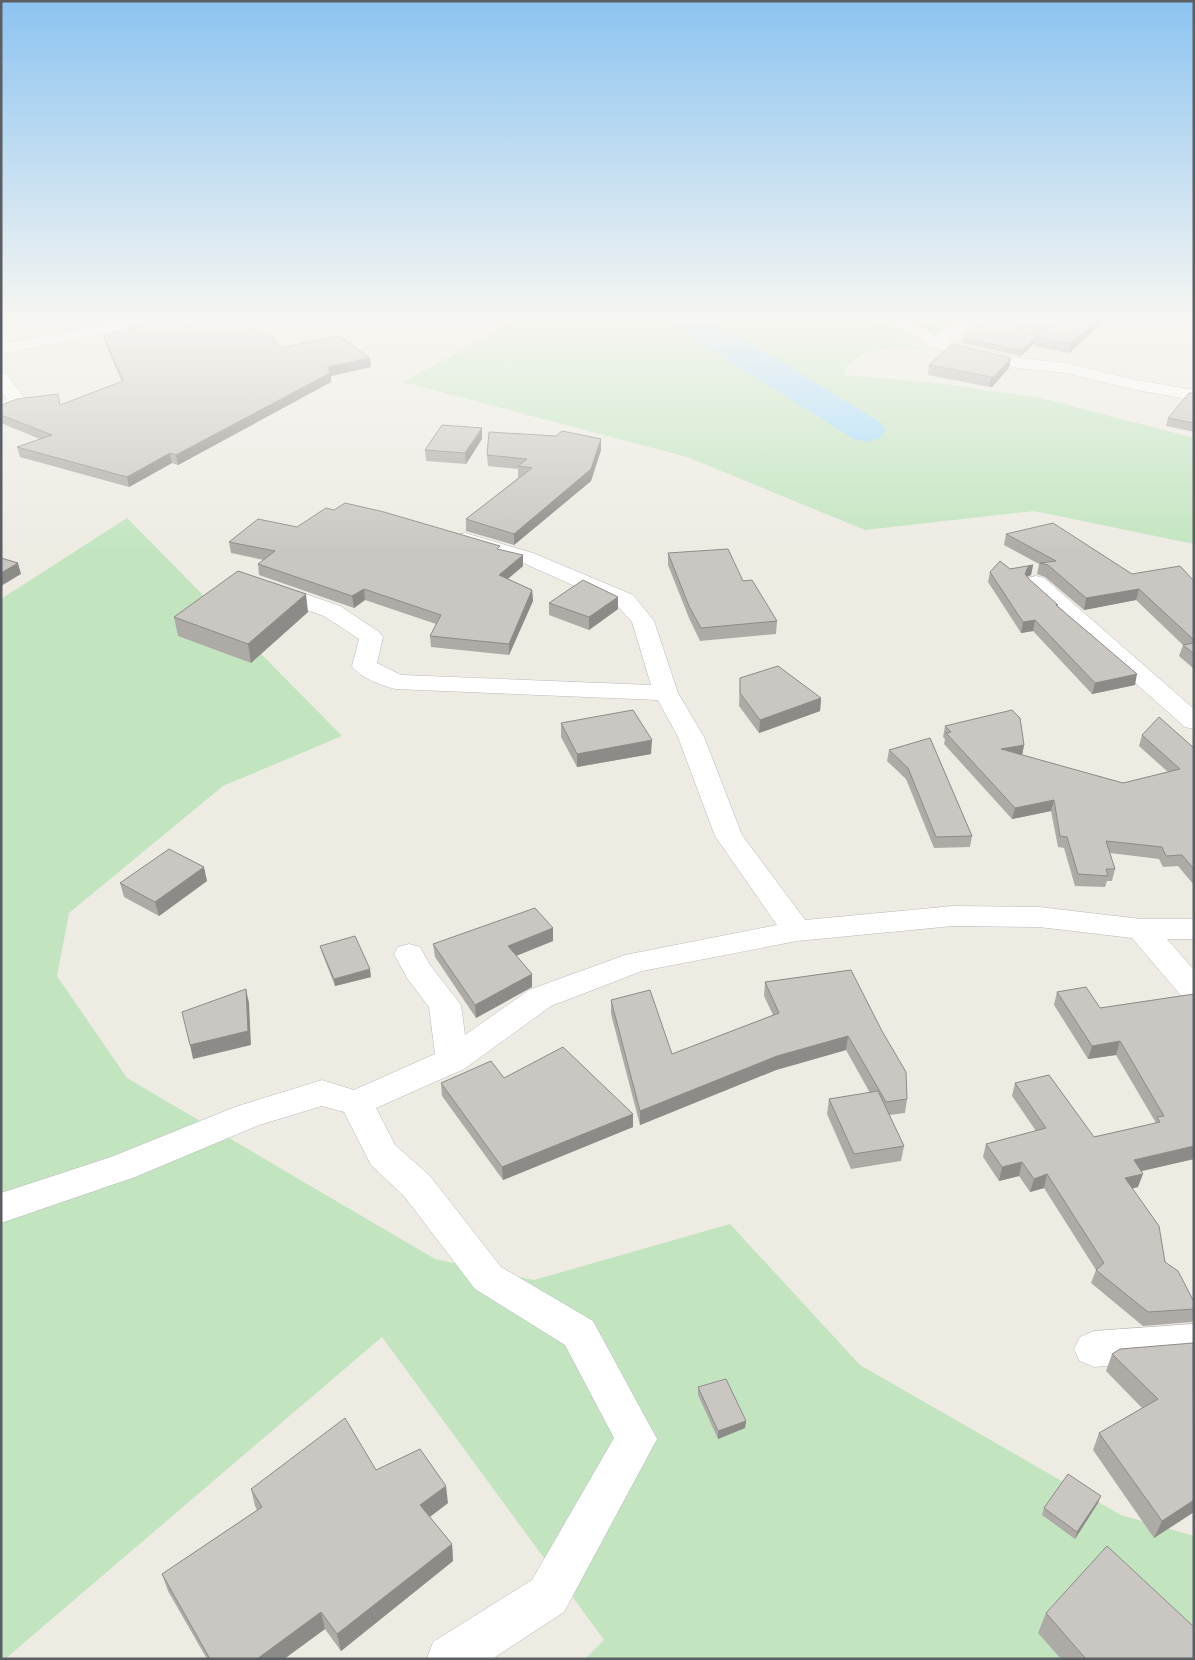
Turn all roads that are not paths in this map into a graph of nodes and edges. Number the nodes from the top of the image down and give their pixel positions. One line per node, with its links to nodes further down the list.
1 (14, 396): 2 (street)
2 (1, 409)
3 (450, 534): 6 (street)
4 (251, 582): 6 (street)
5 (1036, 583): 7 (street)
6 (666, 693): 10 (street)
7 (1194, 722)
8 (1141, 929): 9 (street); 10 (street); 12 (street)
9 (1194, 929)
10 (797, 931): 13 (street)
11 (409, 954): 13 (street)
12 (1194, 990)
13 (452, 1060): 14 (street)
14 (356, 1103): 15 (street); 18 (street)
15 (1, 1208)
16 (1194, 1341): 17 (street)
17 (1094, 1349)
18 (450, 1659)

